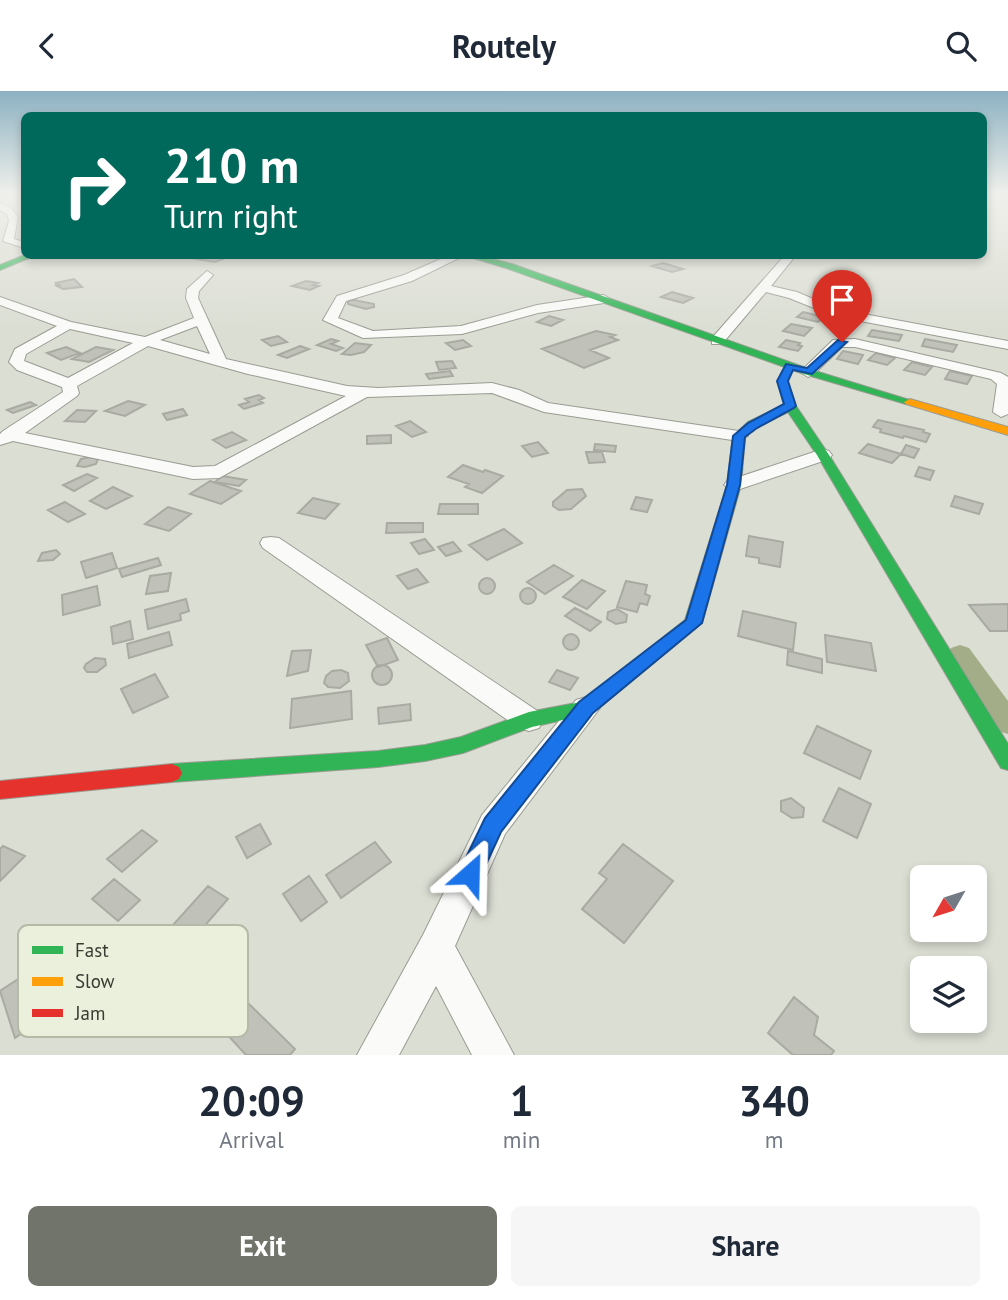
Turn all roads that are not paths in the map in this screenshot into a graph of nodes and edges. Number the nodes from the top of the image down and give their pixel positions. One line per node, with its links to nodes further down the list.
1 (0, 245): 2 (street)
2 (21, 245)
3 (23, 259): 7 (street)
4 (451, 259): 10 (street)
5 (483, 259): 10 (street)
6 (788, 259): 9 (street)
7 (0, 268)
8 (207, 275): 12 (street)
9 (764, 288): 15 (street); 16 (street)
10 (604, 299): 15 (street)
11 (0, 301): 13 (street)
12 (200, 320): 14 (street); 17 (street)
13 (68, 325): 14 (street); 20 (street)
14 (146, 341): 17 (street); 20 (street)
15 (717, 341): 18 (street)
16 (1008, 345)
17 (219, 359): 21 (street)
18 (790, 366): 19 (street); 22 (street)
19 (808, 372): 23 (street); 23 (street)
20 (69, 384): 25 (street)
21 (363, 393): 24 (street); 25 (street)
22 (790, 406): 24 (street); 26 (street)
23 (1007, 422)
24 (739, 436): 27 (street)
25 (4, 439)
26 (823, 454): 27 (street); 31 (street)
27 (734, 485): 29 (street)
28 (271, 543): 30 (street)
29 (586, 708): 30 (street); 33 (street)
30 (529, 720): 32 (street)
31 (1008, 761)
32 (0, 790)
33 (436, 948): 34 (street); 35 (street)
34 (377, 1055)
35 (494, 1055)

